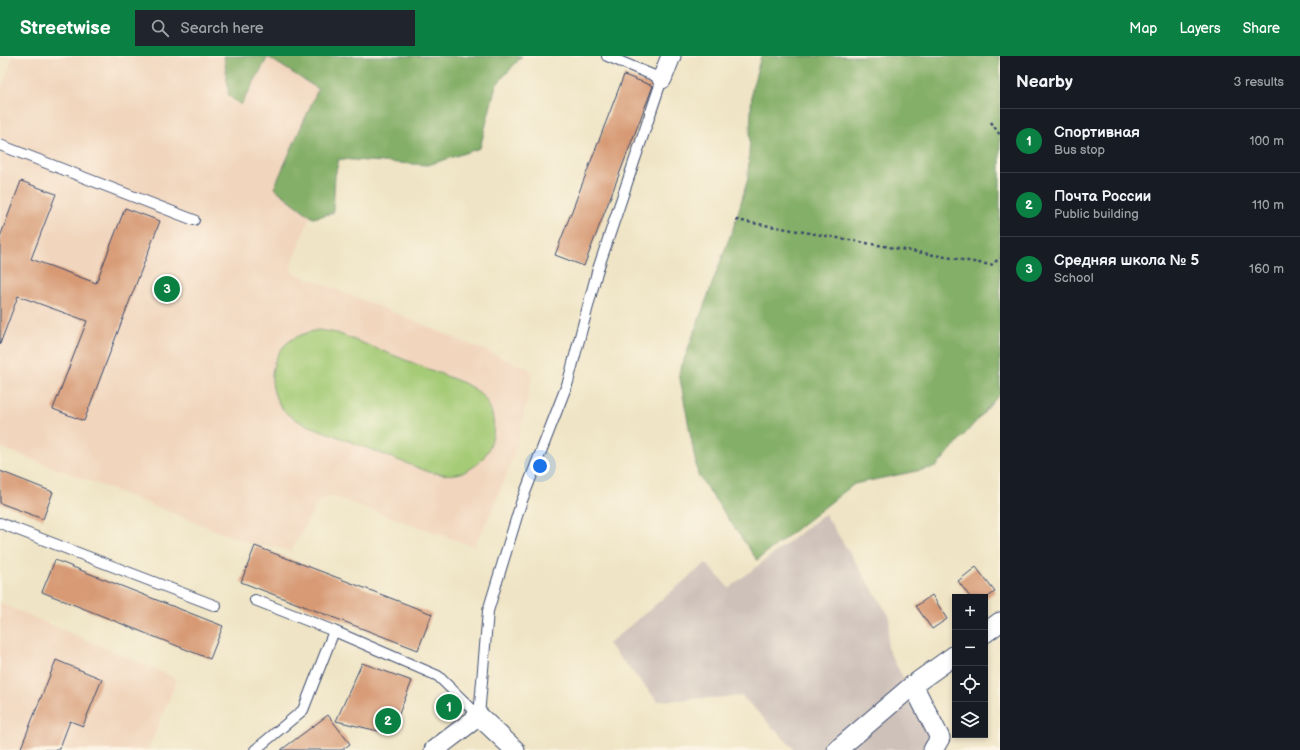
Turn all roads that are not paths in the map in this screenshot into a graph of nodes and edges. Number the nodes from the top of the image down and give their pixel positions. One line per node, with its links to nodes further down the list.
1 (607, 56): 3 (lane)
2 (671, 56): 3 (street)
3 (662, 79): 14 (lane)
4 (0, 145): 5 (lane)
5 (194, 220)
6 (0, 523): 8 (lane)
7 (255, 600): 10 (lane)
8 (216, 606)
9 (1000, 622): 11 (street)
10 (334, 631): 14 (lane); 15 (lane)
11 (988, 631)
12 (952, 657): 13 (street)
13 (912, 685): 18 (street); 19 (street)
14 (478, 716): 16 (street); 17 (street)
15 (255, 750)
16 (434, 750)
17 (515, 750)
18 (837, 750)
19 (933, 750)

